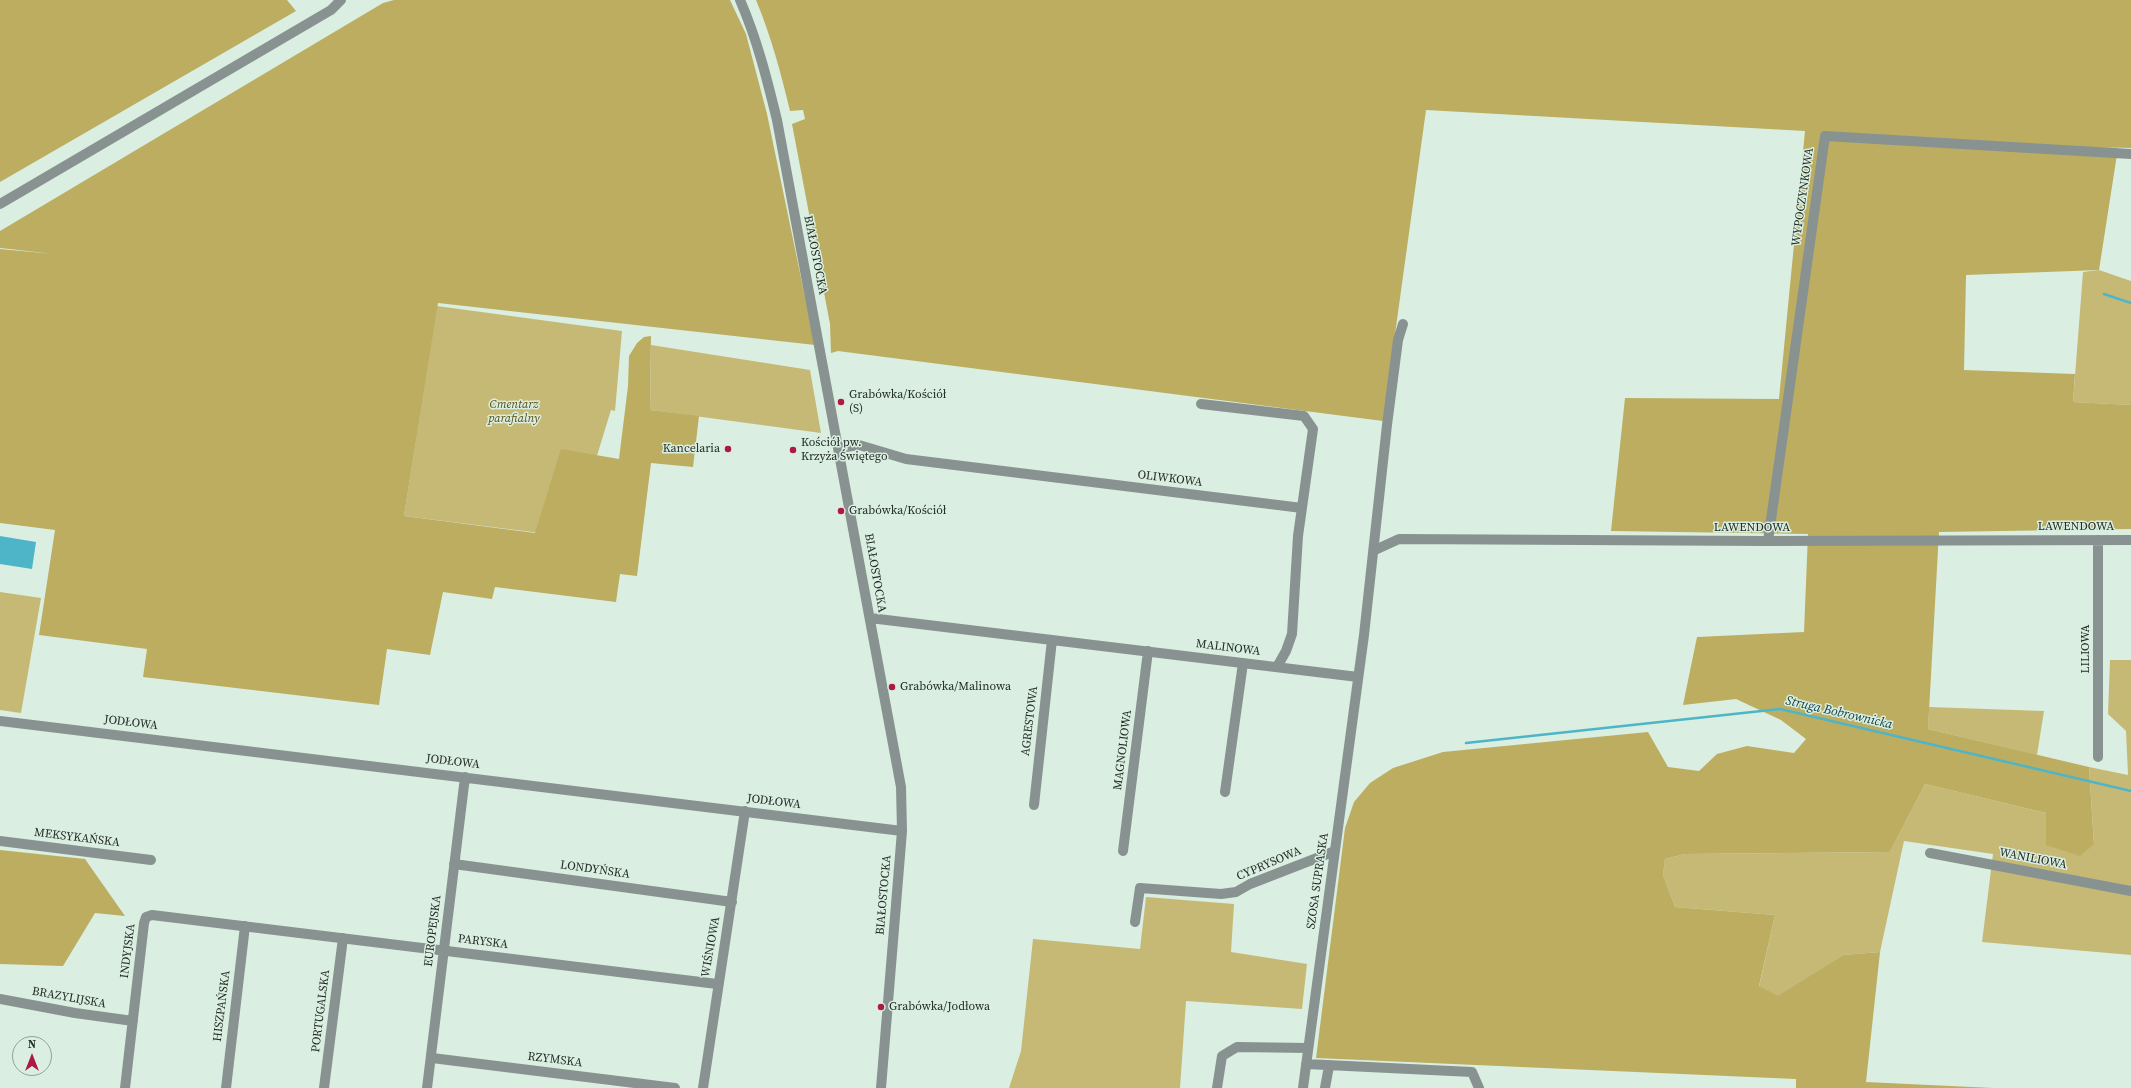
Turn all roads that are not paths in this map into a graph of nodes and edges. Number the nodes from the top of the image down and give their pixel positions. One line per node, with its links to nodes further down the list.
1 (341, 0): 4 (street)
2 (740, 0): 7 (street, BIAŁOSTOCKA)
3 (2131, 154): 11 (street, WYPOCZYNKOWA)
4 (0, 204)
5 (1403, 324): 12 (street)
6 (1200, 404): 8 (street)
7 (839, 448): 8 (street, OLIWKOWA); 13 (street, BIAŁOSTOCKA)
8 (1302, 508): 17 (street)
9 (2098, 540): 10 (street, LAWENDOWA); 11 (street, LAWENDOWA); 20 (street, LILIOWA)
10 (2131, 540)
11 (1768, 541): 12 (street, LAWENDOWA)
12 (1375, 550): 18 (street)
13 (870, 618): 14 (street, MALINOWA); 25 (street, BIAŁOSTOCKA)
14 (1052, 640): 15 (street, MALINOWA); 23 (street, AGRESTOWA)
15 (1148, 652): 16 (street, MALINOWA); 27 (street, MAGNOLIOWA)
16 (1243, 663): 17 (street, MALINOWA); 22 (street)
17 (1277, 667): 18 (street, MALINOWA)
18 (1358, 677): 28 (street, SZOSA SUPRASKA)
19 (0, 721): 21 (street, JODŁOWA)
20 (2098, 757)
21 (465, 777): 24 (street, JODŁOWA); 31 (street, EUROPEJSKA)
22 (1225, 792)
23 (1034, 805)
24 (745, 811): 25 (street, JODŁOWA); 33 (street, WIŚNIOWA)
25 (902, 831): 51 (street, BIAŁOSTOCKA)
26 (0, 841): 30 (street, MEKSYKAŃSKA)
27 (1123, 851)
28 (1334, 851): 34 (street, CYPRYSOWA); 41 (street, SZOSA SUPRASKA)
29 (1930, 853): 32 (street, WANILIOWA)
30 (151, 860)
31 (454, 864): 33 (street, LONDYŃSKA); 37 (street, EUROPEJSKA)
32 (2131, 891)
33 (732, 902): 38 (street, WIŚNIOWA)
34 (1135, 922)
35 (245, 926): 36 (street, PARYSKA); 40 (street, INDYJSKA); 46 (street, HISZPAŃSKA)
36 (343, 938): 37 (street, PARYSKA); 47 (street, PORTUGALSKA)
37 (444, 951): 38 (street, PARYSKA); 42 (street, EUROPEJSKA)
38 (717, 984): 50 (street, WIŚNIOWA)
39 (0, 999): 40 (street, BRAZYLIJSKA)
40 (133, 1021): 45 (street, INDYJSKA)
41 (1308, 1048): 43 (street, SZOSA SUPRASKA); 52 (street)
42 (432, 1058): 48 (street, EUROPEJSKA); 49 (street, RZYMSKA)
43 (1306, 1064): 44 (street); 53 (street, SZOSA SUPRASKA)
44 (1329, 1066): 54 (street); 55 (street)
45 (125, 1088)
46 (226, 1088)
47 (324, 1088)
48 (428, 1088)
49 (675, 1088)
50 (703, 1088)
51 (881, 1088)
52 (1217, 1088)
53 (1303, 1088)
54 (1325, 1088)
55 (1479, 1088)

